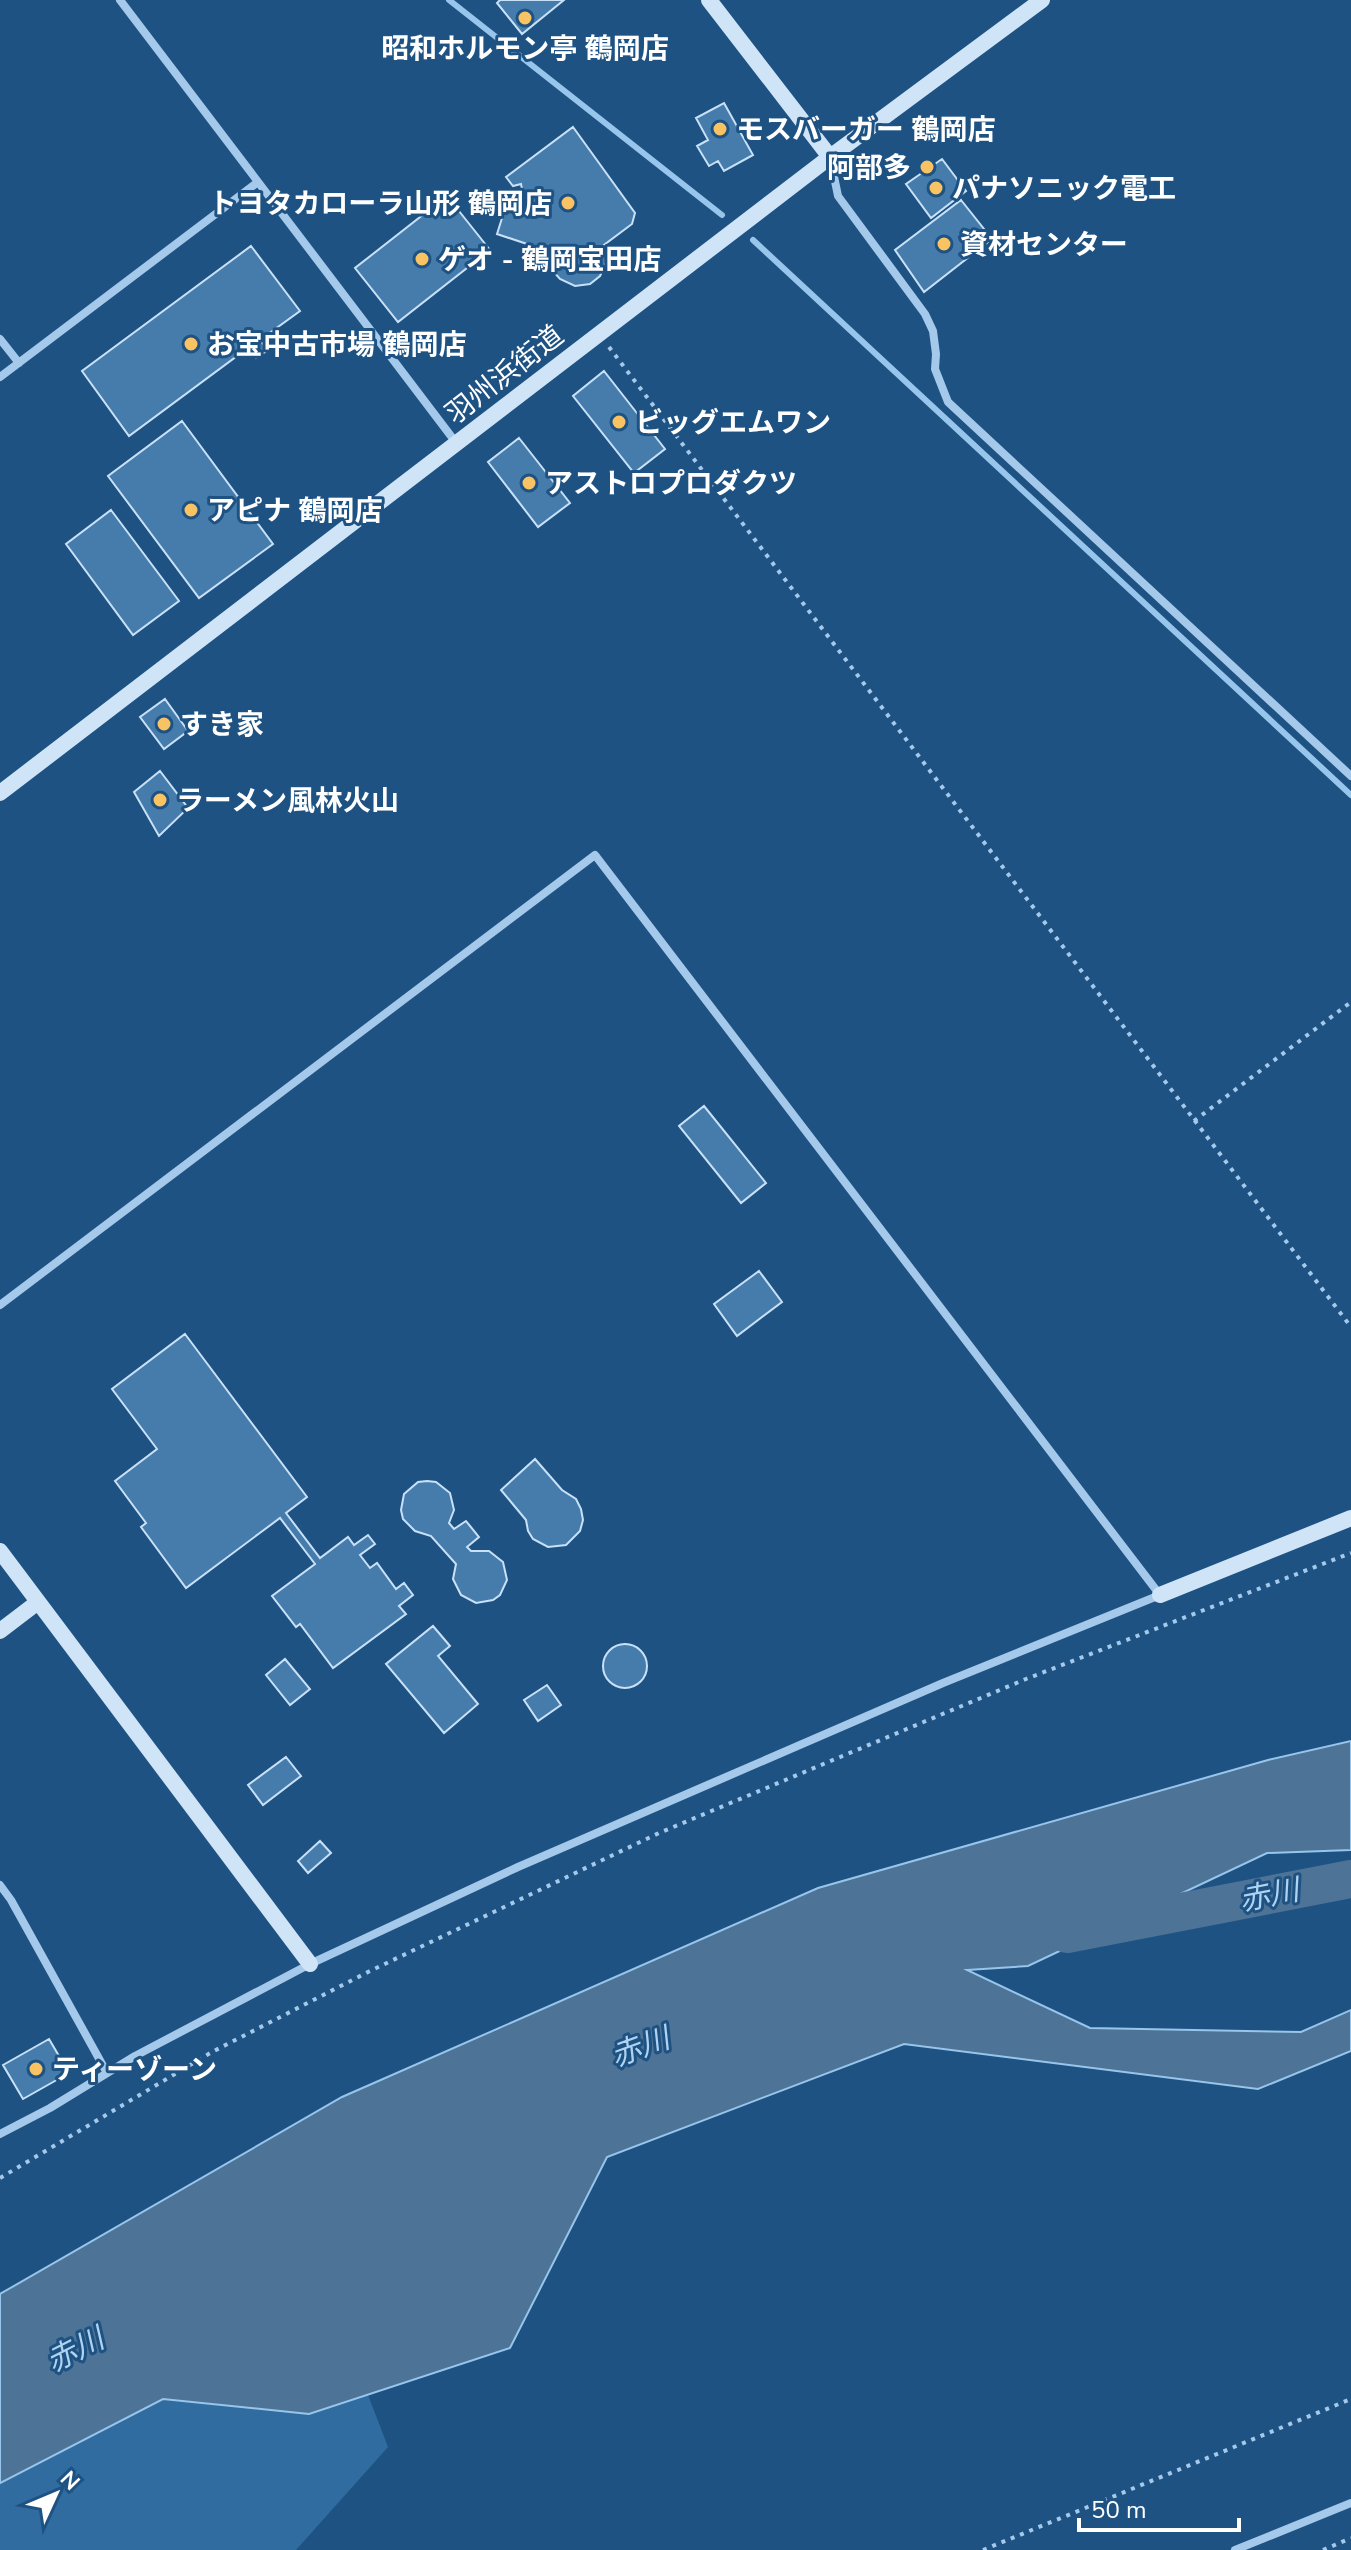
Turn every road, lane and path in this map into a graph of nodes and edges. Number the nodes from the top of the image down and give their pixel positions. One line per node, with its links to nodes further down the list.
1 (120, 0): 5 (street)
2 (709, 0): 4 (main road)
3 (1042, 0): 4 (main road, 羽州浜街道)
4 (830, 157): 6 (main road, 羽州浜街道); 11 (street)
5 (258, 182): 8 (street); 10 (street)
6 (599, 334): 10 (main road, 羽州浜街道); 14 (path)
7 (0, 339): 8 (street)
8 (19, 363): 9 (street)
9 (0, 377)
10 (457, 444): 12 (main road, 羽州浜街道)
11 (1351, 776)
12 (0, 793)
13 (1351, 1002): 14 (path)
14 (1194, 1121): 16 (path)
15 (0, 1305): 20 (street)
16 (1351, 1327)
17 (1351, 1518): 20 (main road)
18 (0, 1551): 21 (main road)
19 (1351, 1553): 27 (path)
20 (1160, 1595): 24 (street)
21 (38, 1602): 22 (main road); 24 (main road)
22 (0, 1631)
23 (0, 1885): 25 (street)
24 (310, 1964): 25 (street)
25 (107, 2073): 26 (street)
26 (0, 2134)
27 (0, 2178)
28 (1351, 2399): 31 (path)
29 (1351, 2503): 32 (street)
30 (1351, 2538): 33 (path)
31 (983, 2550)
32 (1235, 2550)
33 (1323, 2550)

